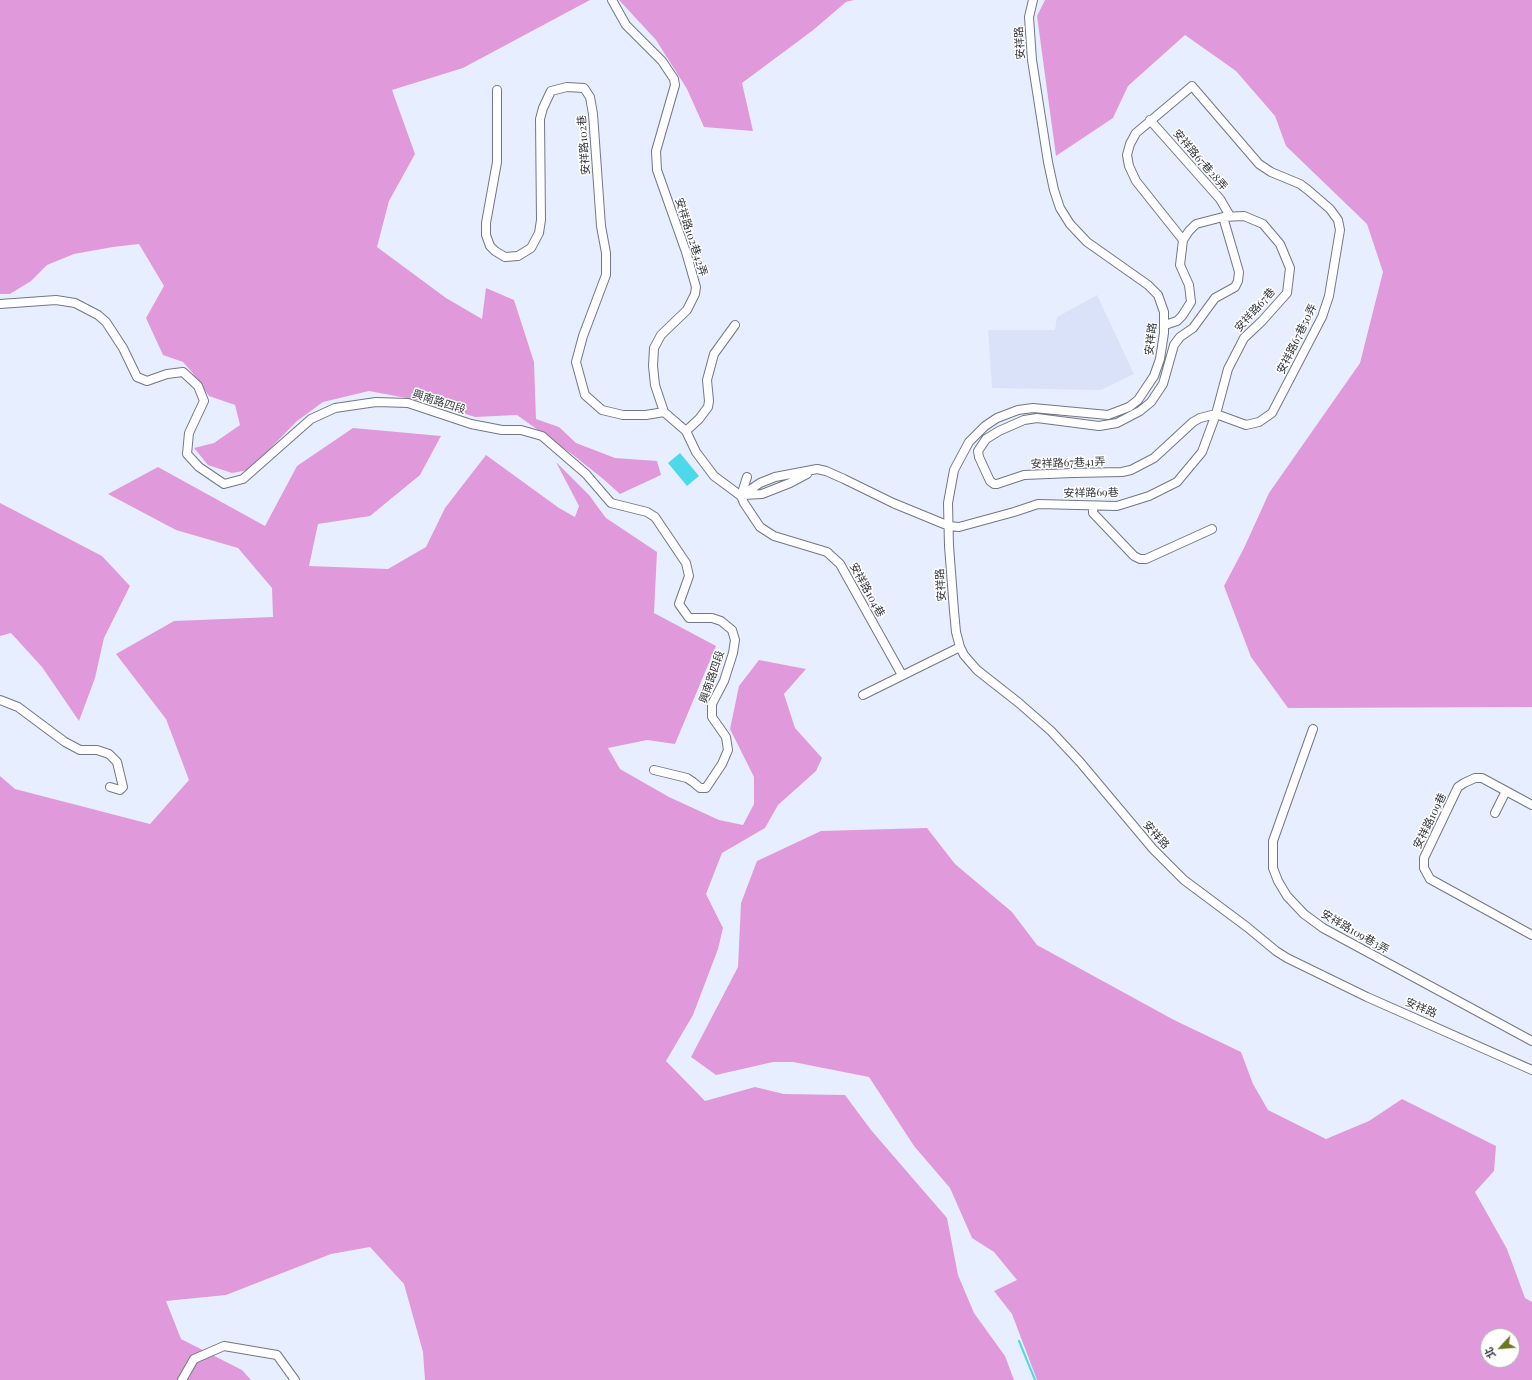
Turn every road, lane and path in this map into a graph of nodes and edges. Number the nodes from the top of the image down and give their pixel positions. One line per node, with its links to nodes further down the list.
1 (612, 0): 10 (street, 安祥路102巷42弄)
2 (1033, 0): 9 (street, 安祥路)
3 (497, 90): 10 (street, 安祥路102巷)
4 (1150, 120): 5 (street, 安祥路67巷28弄); 6 (street); 11 (street, 安祥路67巷50弄)
5 (1227, 217): 6 (street, 安祥路67巷); 11 (street, 安祥路67巷); 11 (street, 安祥路67巷41弄)
6 (1183, 240): 9 (street)
7 (0, 304): 23 (street, 興南路四段)
8 (735, 325): 12 (street)
9 (1165, 325): 16 (street, 安祥路)
10 (664, 412): 12 (street)
11 (1216, 414): 15 (street, 安祥路69巷)
12 (686, 431): 14 (street)
13 (747, 477): 14 (street)
14 (741, 496): 16 (street); 19 (street, 安祥路104巷)
15 (1093, 506): 16 (street, 安祥路69巷); 17 (street)
16 (949, 526): 18 (street, 安祥路)
17 (1212, 529)
18 (960, 647): 19 (street); 30 (street, 安祥路)
19 (902, 675): 20 (street)
20 (863, 695)
21 (0, 700): 24 (street)
22 (1313, 729): 29 (street, 安祥路109巷3弄)
23 (654, 770)
24 (110, 787)
25 (1506, 791): 26 (street, 安祥路109巷); 27 (street); 28 (street, 安祥路109巷)
26 (1532, 806)
27 (1495, 813)
28 (1532, 935)
29 (1532, 1041)
30 (1532, 1070)
31 (182, 1380): 32 (street)
32 (295, 1380)

